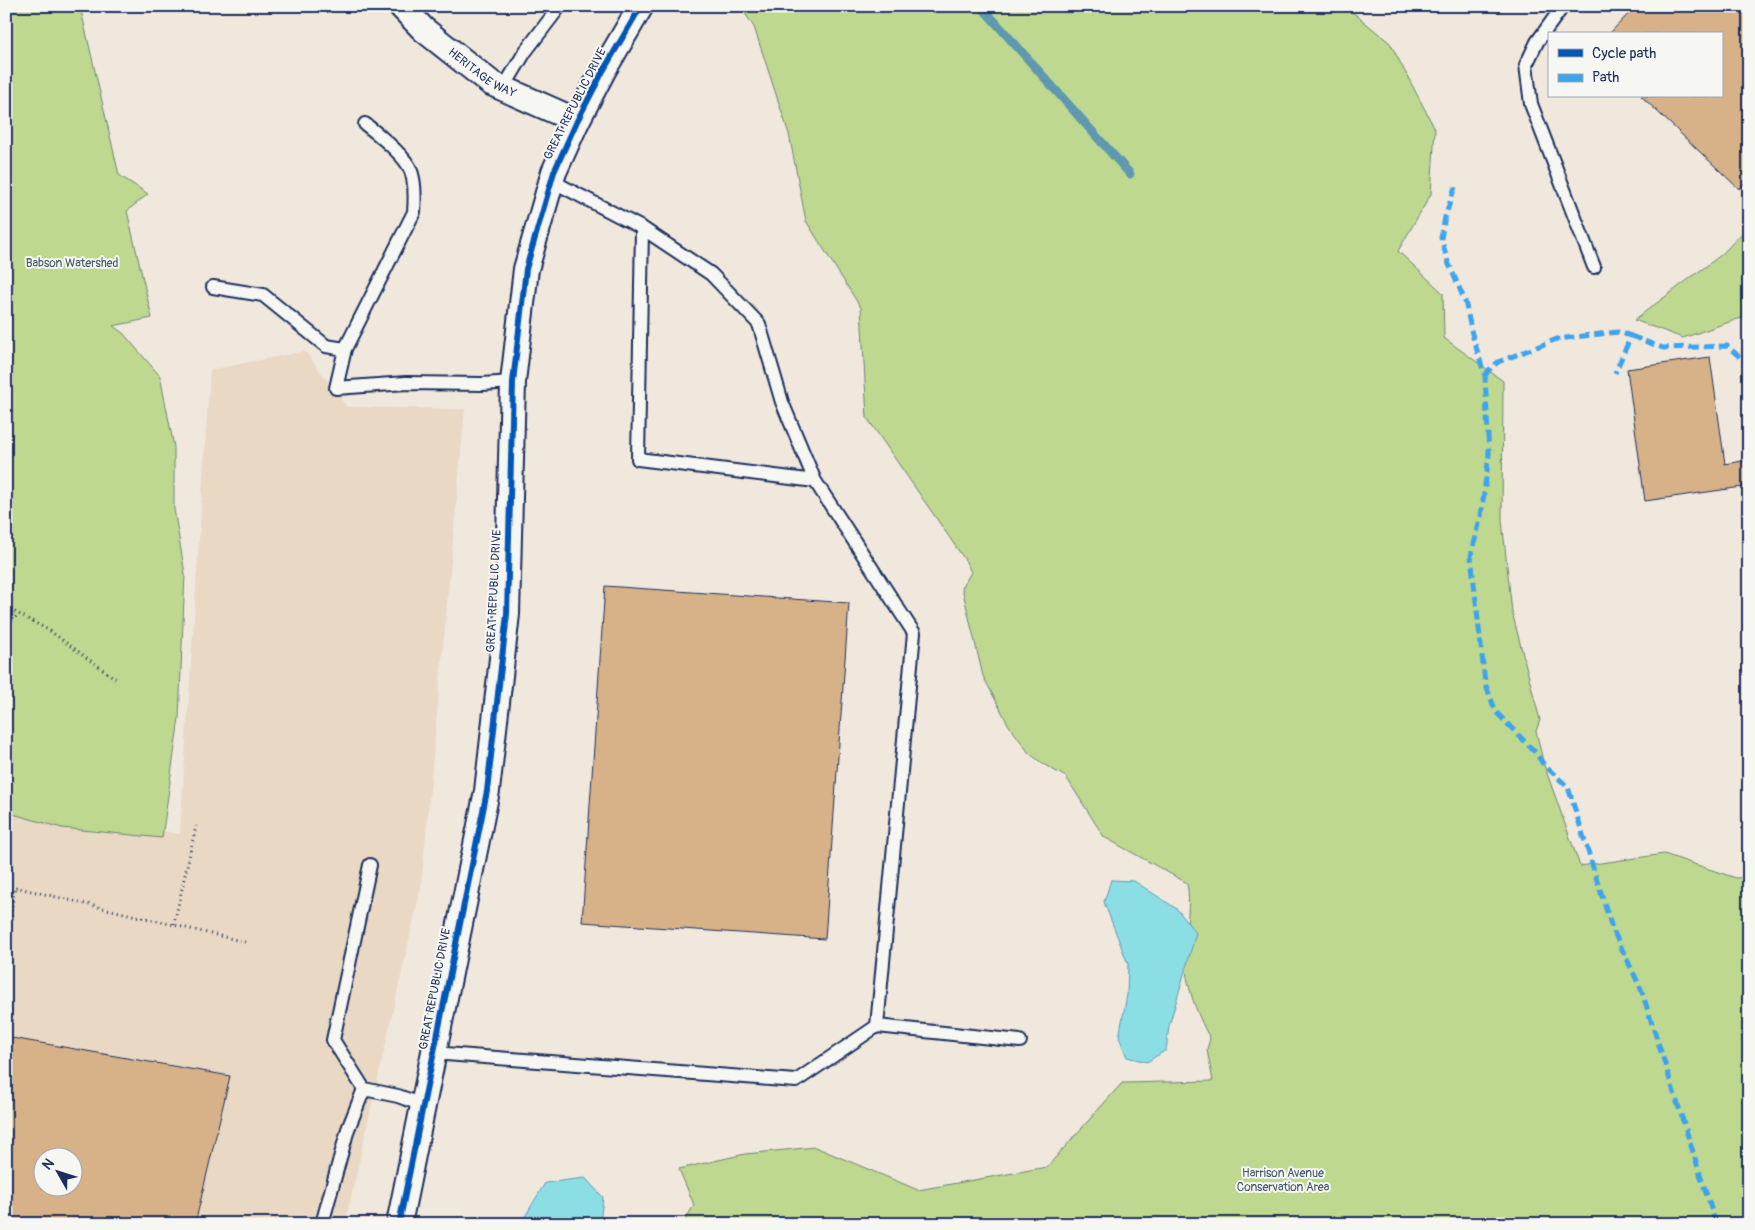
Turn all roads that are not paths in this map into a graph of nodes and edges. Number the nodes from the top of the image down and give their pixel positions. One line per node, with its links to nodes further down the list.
1 (401, 6): 5 (street, HERITAGE WAY)
2 (560, 6): 5 (lane)
3 (641, 6): 6 (street, GREAT REPUBLIC DRIVE)
4 (1563, 6): 10 (lane)
5 (503, 89): 6 (street, HERITAGE WAY)
6 (577, 121): 8 (street, GREAT REPUBLIC DRIVE)
7 (365, 124): 12 (lane)
8 (552, 181): 9 (lane); 13 (street, GREAT REPUBLIC DRIVE)
9 (642, 228): 14 (lane); 14 (lane)
10 (1594, 267)
11 (213, 287): 12 (lane)
12 (345, 349): 13 (lane)
13 (513, 382): 18 (street, GREAT REPUBLIC DRIVE)
14 (814, 481): 16 (lane)
15 (370, 865): 19 (lane)
16 (876, 1026): 17 (lane); 18 (lane)
17 (1020, 1041)
18 (433, 1053): 20 (street, GREAT REPUBLIC DRIVE)
19 (364, 1089): 20 (lane); 21 (lane)
20 (423, 1105): 22 (street, GREAT REPUBLIC DRIVE)
21 (322, 1224)
22 (399, 1224)

